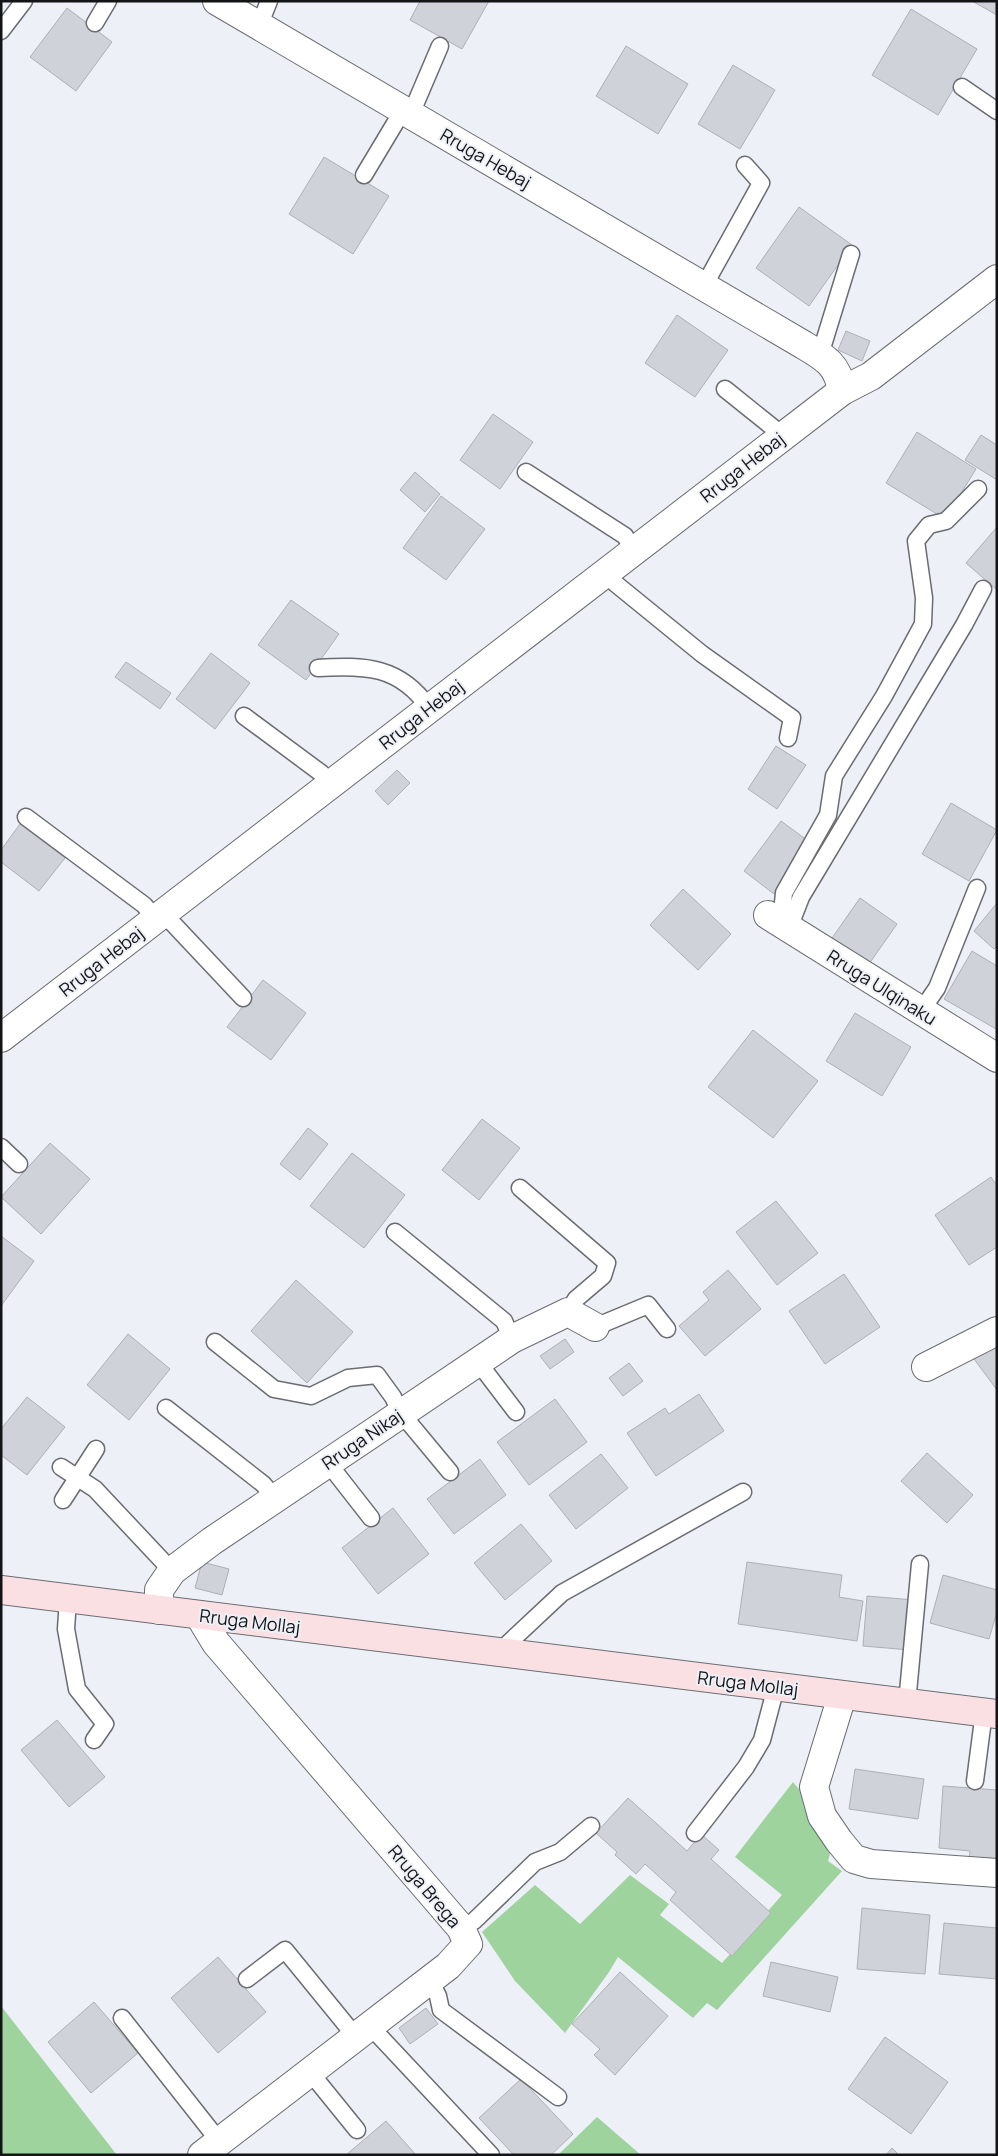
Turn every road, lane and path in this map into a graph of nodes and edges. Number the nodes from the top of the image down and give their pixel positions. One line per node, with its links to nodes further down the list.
1 (24, 1): 6 (lane)
2 (108, 1): 5 (lane)
3 (217, 1): 4 (street, Rruga Hebaj)
4 (264, 14): 10 (street, Rruga Hebaj)
5 (96, 22)
6 (1, 31)
7 (440, 46): 10 (lane)
8 (962, 88): 9 (lane)
9 (997, 111)
10 (407, 112): 12 (lane); 15 (street, Rruga Hebaj)
11 (745, 165): 15 (lane)
12 (364, 175)
13 (851, 254): 16 (lane)
14 (997, 279): 18 (street, Rruga Hebaj)
15 (704, 286): 16 (street, Rruga Hebaj)
16 (820, 355): 18 (street, Rruga Hebaj)
17 (725, 389): 19 (lane)
18 (842, 391): 19 (street, Rruga Hebaj)
19 (781, 438): 22 (street, Rruga Hebaj)
20 (526, 472): 22 (lane)
21 (978, 488): 33 (lane)
22 (634, 550): 23 (street, Rruga Hebaj)
23 (605, 573): 26 (street, Rruga Hebaj); 28 (lane)
24 (984, 589): 33 (lane)
25 (318, 668): 26 (lane)
26 (429, 708): 29 (street, Rruga Hebaj)
27 (244, 716): 29 (lane)
28 (788, 738)
29 (332, 784): 32 (street, Rruga Hebaj)
30 (26, 817): 32 (lane)
31 (977, 888): 35 (lane)
32 (159, 916): 34 (lane); 36 (street, Rruga Hebaj)
33 (779, 922): 35 (street, Rruga Ulqinaku)
34 (243, 998)
35 (921, 1011): 37 (street, Rruga Ulqinaku)
36 (1, 1038)
37 (997, 1058)
38 (1, 1147): 39 (lane)
39 (19, 1164)
40 (520, 1188): 42 (lane)
41 (395, 1232): 46 (lane)
42 (568, 1312): 43 (street); 46 (street, Rruga Nikaj)
43 (595, 1328): 44 (lane)
44 (667, 1328)
45 (997, 1331): 49 (street)
46 (512, 1339): 48 (street, Rruga Nikaj)
47 (215, 1342): 52 (lane)
48 (478, 1362): 51 (lane); 52 (street, Rruga Nikaj)
49 (926, 1367)
50 (166, 1408): 59 (lane)
51 (516, 1412)
52 (401, 1413): 54 (street, Rruga Nikaj); 56 (lane)
53 (96, 1449): 57 (lane)
54 (328, 1463): 59 (street, Rruga Nikaj); 61 (lane)
55 (61, 1467): 57 (lane)
56 (450, 1472)
57 (77, 1477): 60 (lane); 63 (lane)
58 (743, 1492): 68 (lane)
59 (275, 1498): 63 (street, Rruga Nikaj)
60 (63, 1500)
61 (371, 1518)
62 (920, 1564): 71 (lane)
63 (172, 1571): 66 (street, Rruga Nikaj)
64 (1, 1590): 65 (street, Rruga Mollaj)
65 (68, 1599): 66 (street, Rruga Mollaj); 73 (lane)
66 (159, 1610): 67 (street, Rruga Mollaj)
67 (199, 1615): 68 (street, Rruga Mollaj); 78 (street, Rruga Brega)
68 (499, 1652): 69 (street, Rruga Mollaj)
69 (776, 1687): 70 (street, Rruga Mollaj); 76 (lane)
70 (842, 1696): 71 (street, Rruga Mollaj); 77 (street)
71 (907, 1703): 72 (street, Rruga Mollaj)
72 (990, 1713): 74 (lane)
73 (94, 1740)
74 (975, 1781)
75 (592, 1826): 78 (lane)
76 (695, 1833)
77 (997, 1873)
78 (461, 1928): 80 (street, Rruga Brega)
79 (247, 1979): 82 (lane)
80 (430, 1980): 82 (street, Rruga Brega); 84 (lane)
81 (122, 2018): 86 (lane)
82 (363, 2031): 83 (street, Rruga Brega); 87 (lane)
83 (310, 2072): 85 (lane); 86 (street, Rruga Brega)
84 (558, 2097)
85 (356, 2130)
86 (210, 2148)
87 (491, 2155)

